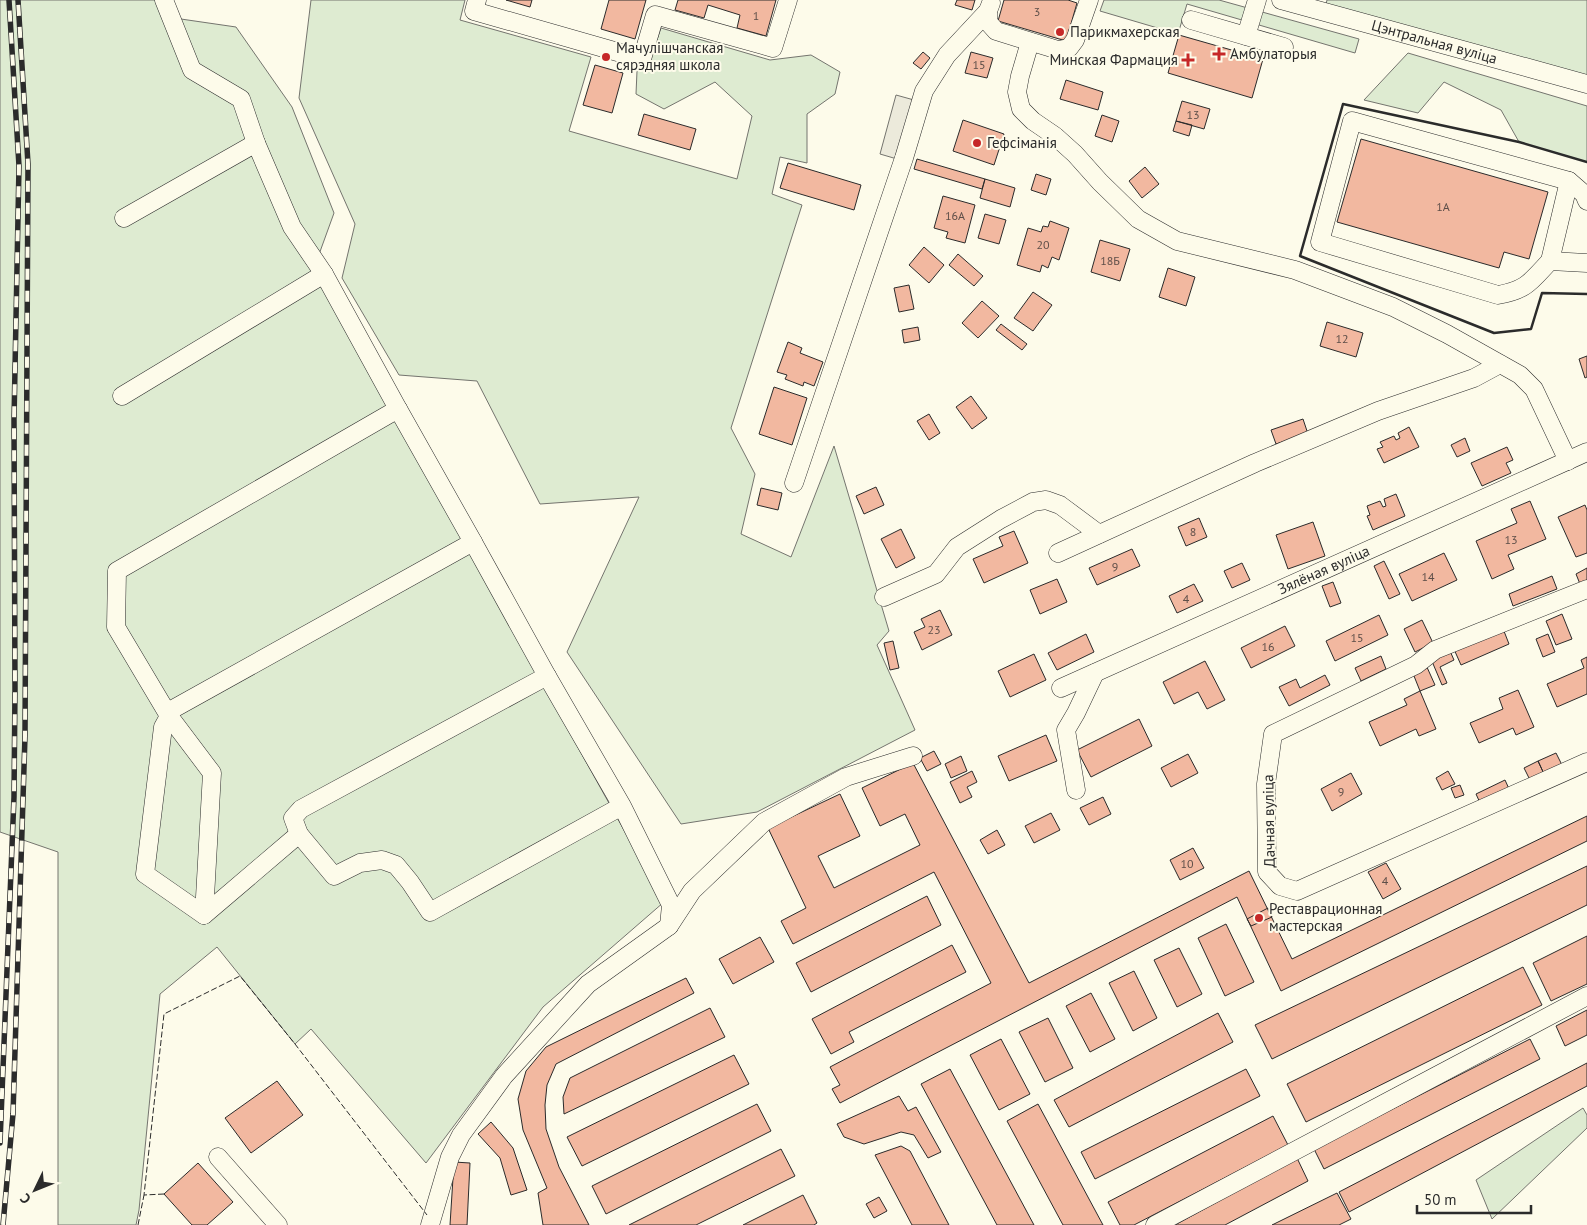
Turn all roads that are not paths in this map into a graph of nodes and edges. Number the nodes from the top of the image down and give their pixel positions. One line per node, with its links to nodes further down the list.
1 (164, 0): 14 (street)
2 (477, 0): 8 (street)
3 (788, 0): 8 (street)
4 (1089, 0): 11 (street)
5 (1257, 0): 10 (street)
6 (1280, 0): 13 (street, Цэнтральная вуліца)
7 (990, 5): 11 (street); 26 (street)
8 (657, 7)
9 (1191, 20): 10 (street)
10 (1246, 36): 12 (street)
11 (1030, 42): 21 (street)
12 (1284, 47)
13 (1587, 84)
14 (256, 143): 17 (street); 20 (street)
15 (1570, 181): 16 (street); 18 (street); 18 (street)
16 (1587, 201)
17 (124, 218)
18 (1550, 261): 19 (street)
19 (1587, 263)
20 (324, 274): 22 (street); 23 (street)
21 (1500, 364): 25 (street); 27 (street)
22 (122, 396)
23 (398, 409): 28 (street); 35 (street)
24 (1587, 452): 25 (street, Зялёная вуліца)
25 (1568, 461): 32 (street, Зялёная вуліца)
26 (794, 483)
27 (1099, 534): 29 (street); 31 (street)
28 (473, 542): 33 (street); 35 (street)
29 (1058, 553)
30 (1587, 588): 37 (street, Дачная вуліца)
31 (884, 597)
32 (1095, 673): 34 (street, Зялёная вуліца); 38 (street)
33 (547, 676): 39 (street); 40 (street)
34 (1061, 688)
35 (169, 716): 41 (street); 41 (street)
36 (913, 756): 42 (street)
37 (1587, 762)
38 (1076, 790)
39 (622, 806): 40 (street); 42 (street)
40 (299, 834): 41 (street)
41 (204, 915)
42 (669, 926): 46 (street)
43 (1587, 996): 47 (street)
44 (218, 1157): 45 (street)
45 (278, 1225)
46 (430, 1225)
47 (1155, 1225)

